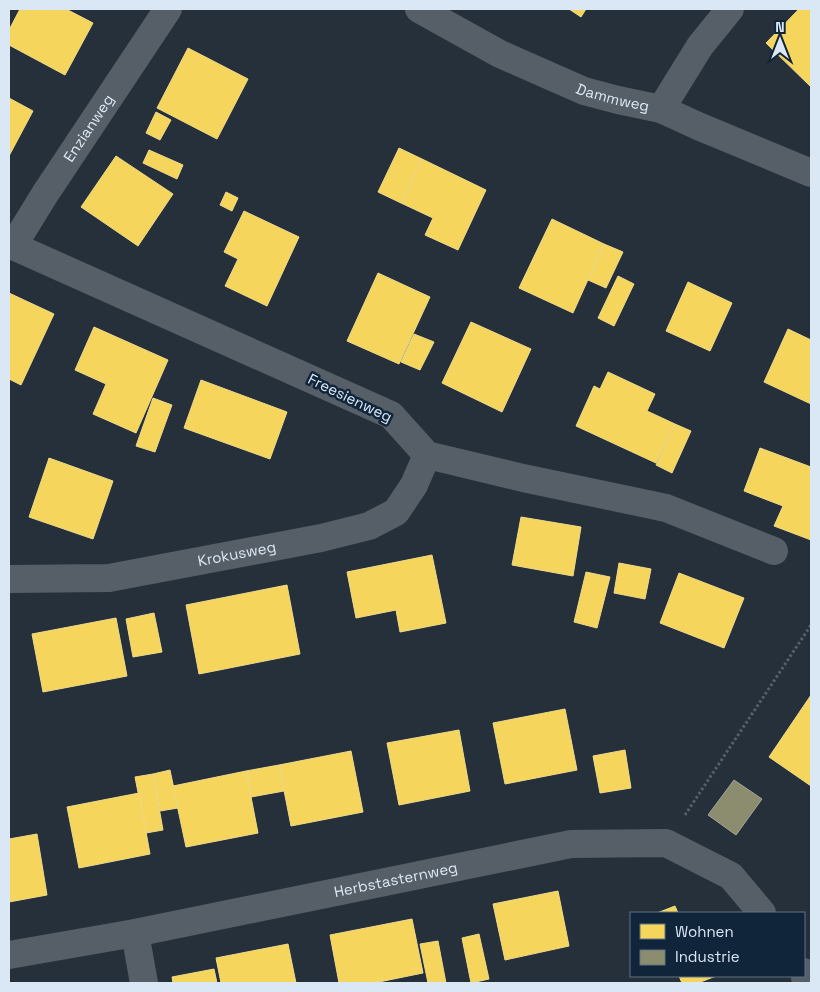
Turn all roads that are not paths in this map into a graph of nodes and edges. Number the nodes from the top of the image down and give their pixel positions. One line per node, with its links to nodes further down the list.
1 (168, 9): 6 (street, Enzianweg)
2 (419, 9): 4 (street, Dammweg)
3 (730, 9): 4 (street)
4 (661, 109): 5 (street, Dammweg)
5 (811, 173)
6 (11, 244): 7 (street, Freesienweg)
7 (427, 455): 8 (street); 9 (street, Krokusweg)
8 (774, 551)
9 (9, 580)
10 (761, 912): 11 (street, Herbstasternweg)
11 (135, 933): 12 (street, Herbstasternweg); 13 (street)
12 (9, 955)
13 (144, 983)

